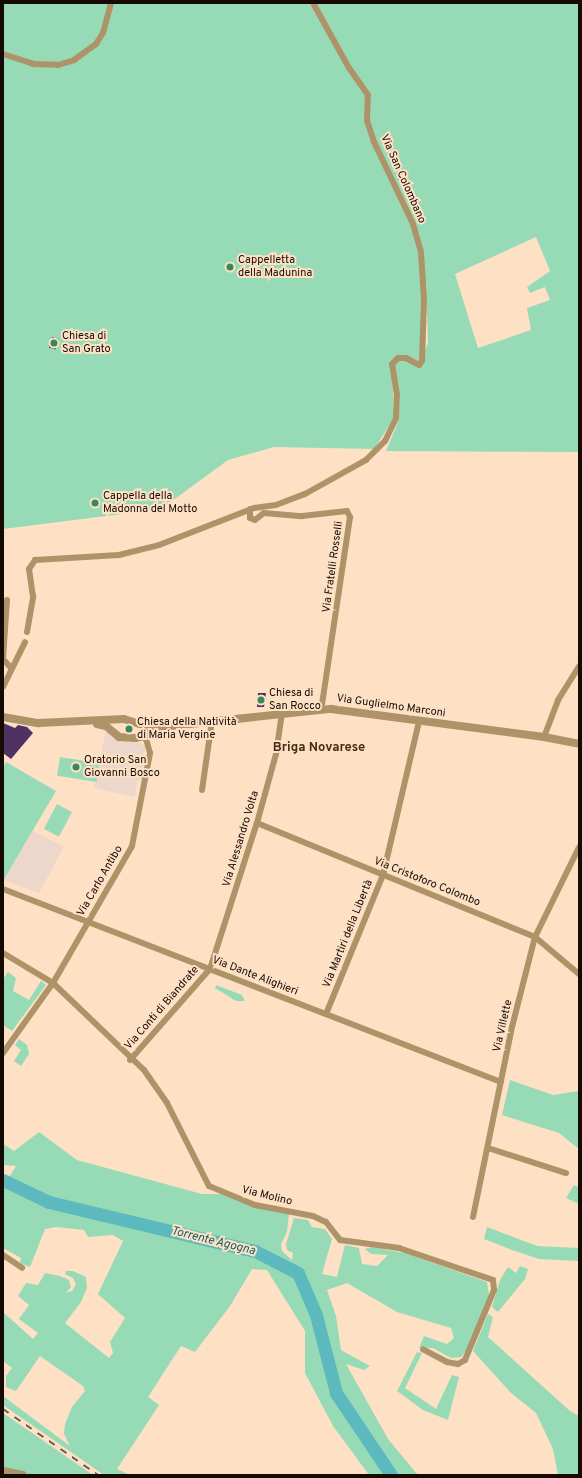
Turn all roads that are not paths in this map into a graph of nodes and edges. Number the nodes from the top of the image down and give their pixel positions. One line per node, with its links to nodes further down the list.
1 (111, 3): 3 (street)
2 (314, 3): 4 (street, Via San Colombano)
3 (3, 54)
4 (250, 509): 6 (street, Via San Colombano); 11 (street, Via Fratelli Rosselli)
5 (6, 600): 9 (street)
6 (27, 632)
7 (25, 642): 9 (street)
8 (579, 666): 19 (street)
9 (11, 668): 10 (street)
10 (3, 687)
11 (321, 710): 12 (street, Via Guglielmo Marconi); 15 (street, Via Guglielmo Marconi)
12 (282, 713): 14 (street, Via Guglielmo Marconi); 22 (street, Via Alessandro Volta)
13 (3, 716): 16 (street, Via Guglielmo Marconi)
14 (212, 721): 17 (street, Via Guglielmo Marconi); 21 (street)
15 (419, 721): 19 (street, Via Guglielmo Marconi); 24 (street, Via Martiri della Libertà)
16 (90, 723): 17 (street, Via Guglielmo Marconi); 18 (street, Via Guglielmo Marconi)
17 (152, 728): 18 (street)
18 (144, 736): 26 (street, Via Carlo Antibo)
19 (544, 737): 20 (street, Via Guglielmo Marconi)
20 (579, 744)
21 (202, 790)
22 (257, 823): 24 (street, Via Cristoforo Colombo); 29 (street, Via Alessandro Volta)
23 (579, 847): 27 (street, Via Villette)
24 (383, 875): 27 (street, Via Cristoforo Colombo); 32 (street, Via Martiri della Libertà)
25 (3, 889): 26 (street, Via Dante Alighieri)
26 (87, 922): 29 (street, Via Dante Alighieri); 31 (street, Via Carlo Antibo)
27 (535, 937): 30 (street, Via Cristoforo Colombo); 35 (street, Via Villette)
28 (3, 953): 31 (street, Via Molino)
29 (210, 969): 32 (street, Via Dante Alighieri); 34 (street, Via Conti di Biandrate)
30 (579, 974)
31 (53, 983): 33 (street, Via Carlo Antibo); 34 (street, Via Molino)
32 (326, 1014): 35 (street, Via Dante Alighieri)
33 (3, 1053)
34 (130, 1060): 41 (street, Via Molino)
35 (501, 1082): 36 (street, Via Villette)
36 (488, 1148): 37 (street); 38 (street, Via Villette)
37 (566, 1173)
38 (474, 1217)
39 (3, 1255): 40 (street)
40 (22, 1268)
41 (423, 1350)
42 (3, 1471): 43 (street)
43 (23, 1475)

